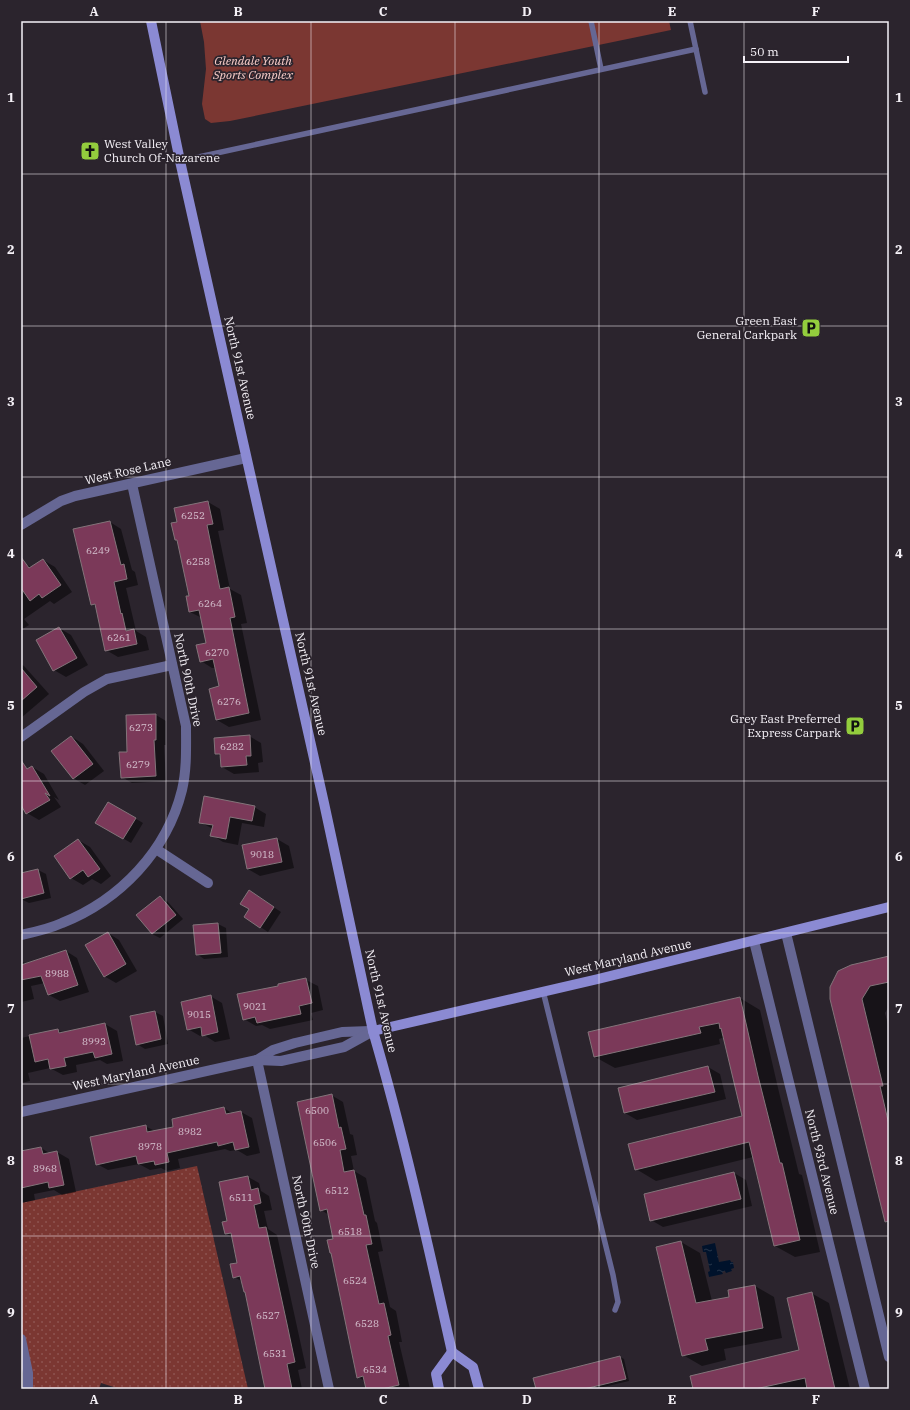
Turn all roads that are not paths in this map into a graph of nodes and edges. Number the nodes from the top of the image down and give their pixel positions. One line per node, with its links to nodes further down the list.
1 (151, 21): 7 (main road, North 91st Avenue)
2 (591, 21): 5 (lane)
3 (690, 21): 4 (lane)
4 (696, 49): 5 (lane); 6 (lane)
5 (601, 69): 7 (lane)
6 (705, 92)
7 (180, 161): 8 (main road, North 91st Avenue)
8 (246, 458): 9 (street, West Rose Lane); 20 (main road, North 91st Avenue)
9 (132, 484): 10 (street, West Rose Lane); 11 (street, North 90th Drive)
10 (21, 525)
11 (172, 665): 12 (street); 13 (street, North 90th Drive)
12 (21, 737)
13 (156, 849): 14 (street); 17 (street, North 90th Drive)
14 (208, 883)
15 (889, 908): 16 (main road, West Maryland Avenue)
16 (786, 933): 18 (main road, West Maryland Avenue); 26 (street, North 93rd Avenue)
17 (21, 935)
18 (754, 941): 19 (main road, West Maryland Avenue); 31 (street, North 93rd Avenue)
19 (543, 991): 20 (main road, West Maryland Avenue); 23 (lane)
20 (373, 1031): 21 (street, West Maryland Avenue); 21 (street, West Maryland Avenue); 25 (main road, North 91st Avenue)
21 (257, 1060): 22 (street, West Maryland Avenue); 28 (street, North 90th Drive)
22 (21, 1112)
23 (616, 1310)
24 (21, 1339): 27 (street)
25 (452, 1352): 29 (main road); 30 (main road)
26 (889, 1357)
27 (28, 1389)
28 (329, 1389)
29 (439, 1389)
30 (479, 1389)
31 (865, 1389)

